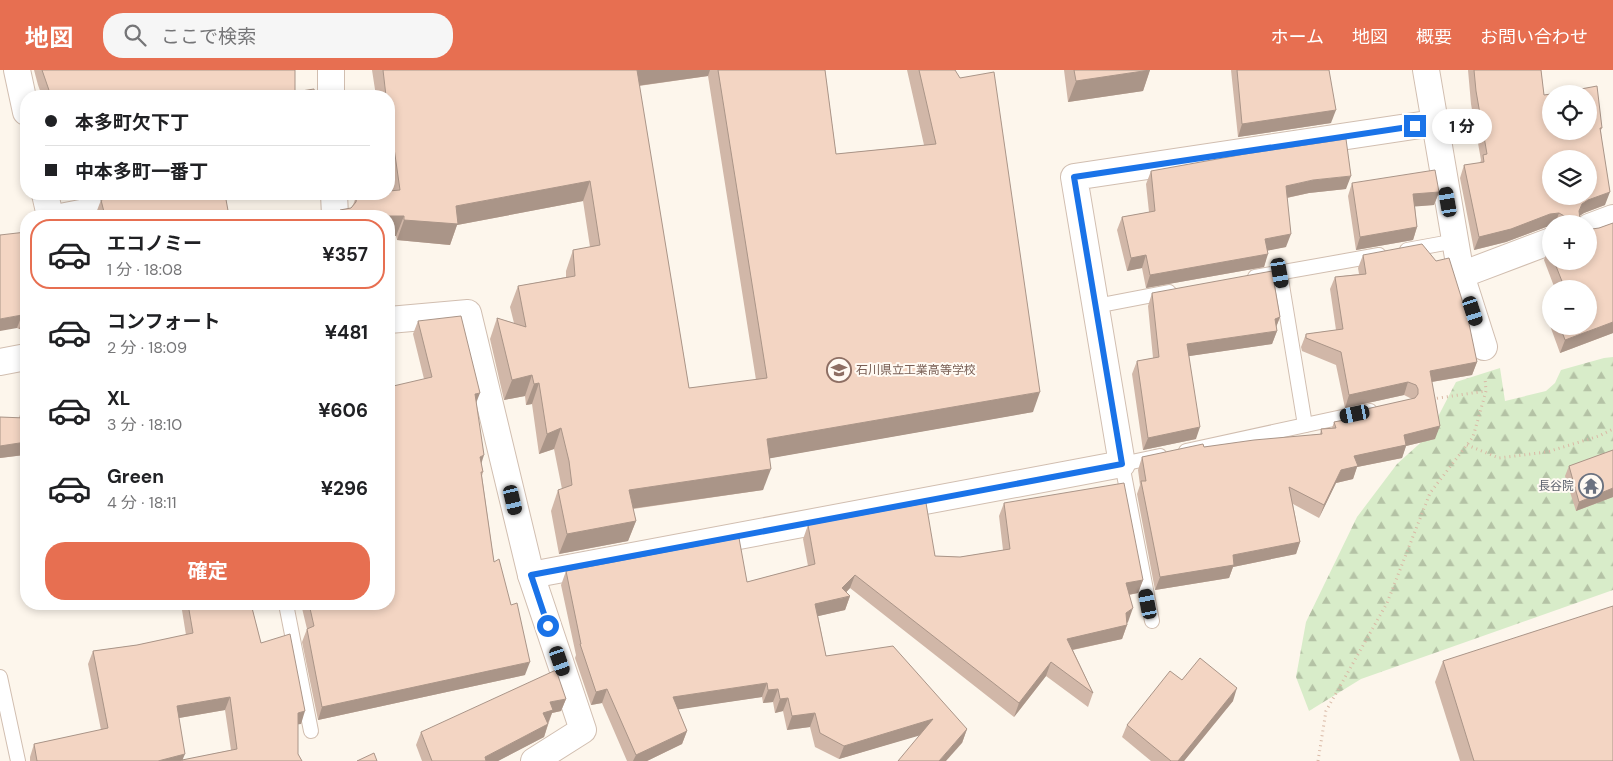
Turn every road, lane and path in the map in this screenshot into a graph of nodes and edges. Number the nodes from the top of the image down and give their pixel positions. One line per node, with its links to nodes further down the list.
1 (17, 70): 4 (street)
2 (331, 70): 5 (street)
3 (1426, 70): 6 (street)
4 (21, 90)
5 (332, 90)
6 (1434, 123): 11 (street); 17 (street)
7 (104, 200): 8 (lane)
8 (48, 208)
9 (1613, 218): 10 (street)
10 (1597, 224)
11 (1456, 241): 13 (lane); 14 (street)
12 (1542, 244): 14 (street)
13 (1280, 273): 15 (lane); 24 (lane)
14 (1461, 275): 19 (street)
15 (1241, 280)
16 (1183, 290): 17 (lane)
17 (1096, 306): 27 (street)
18 (395, 319): 28 (street)
19 (1484, 347): 22 (path)
20 (20, 358): 21 (street)
21 (0, 362)
22 (1486, 391): 23 (path); 26 (path)
23 (1405, 404): 24 (lane)
24 (1305, 425): 27 (lane)
25 (1613, 430): 26 (path)
26 (1467, 445): 35 (path)
27 (1122, 464): 28 (street); 30 (lane)
28 (531, 575): 34 (street)
29 (287, 610): 32 (lane)
30 (1152, 621)
31 (0, 677): 33 (lane)
32 (311, 731)
33 (18, 761)
34 (534, 761)
35 (1318, 761)

